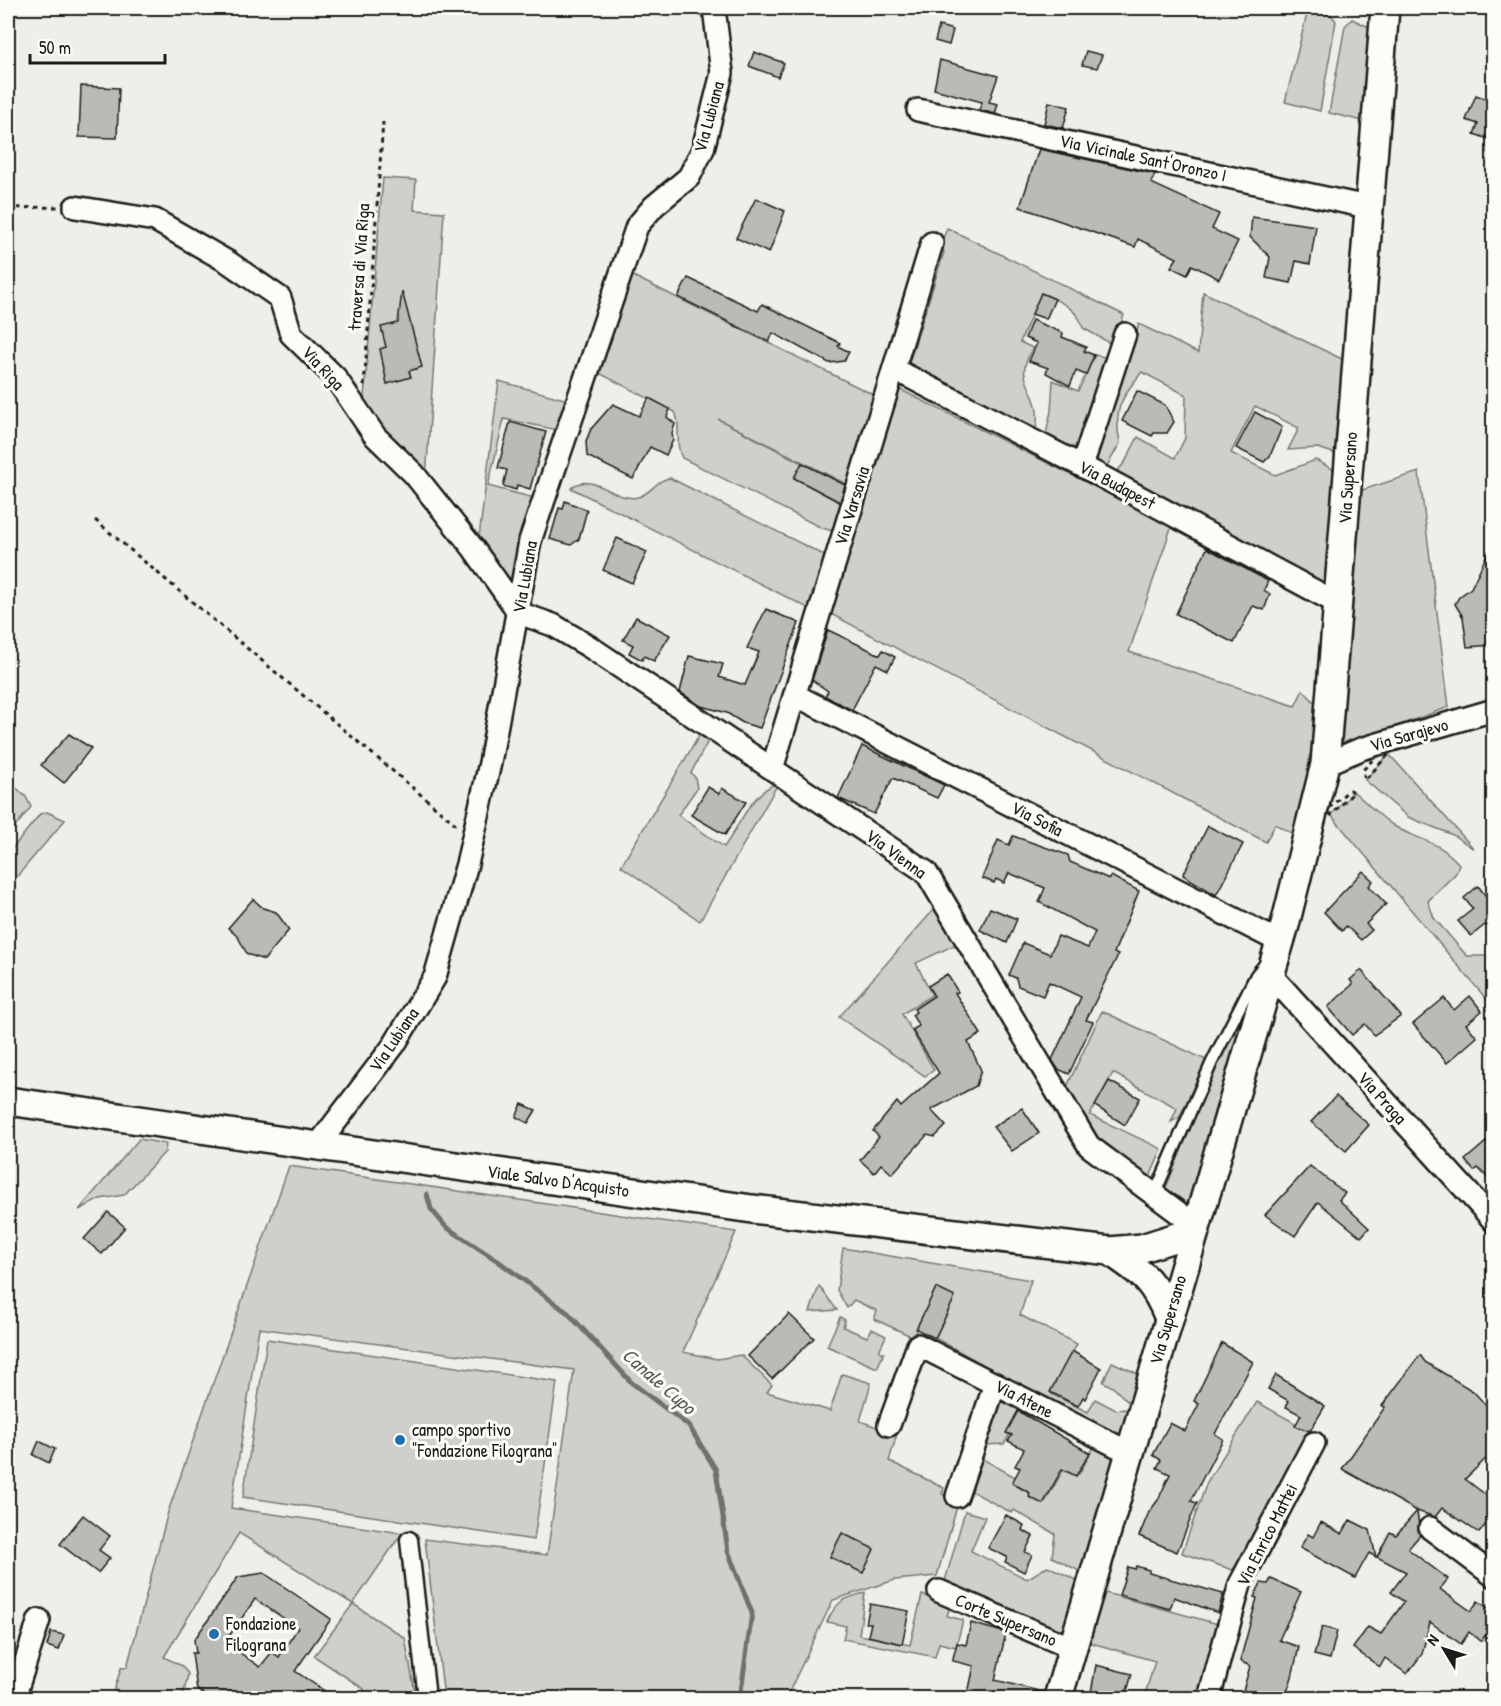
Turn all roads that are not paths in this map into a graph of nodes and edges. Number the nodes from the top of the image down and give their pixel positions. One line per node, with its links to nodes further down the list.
1 (714, 8): 11 (street, Via Lubiana)
2 (1385, 8): 5 (street, Via Supersano)
3 (918, 110): 5 (street, Via Vicinale Sant'Oronzo I)
4 (75, 207): 11 (street, Via Riga)
5 (1367, 207): 10 (street, Via Supersano)
6 (932, 243): 8 (street, Via Varsavia)
7 (1125, 334): 9 (street)
8 (894, 369): 9 (street, Via Budapest); 12 (street, Via Varsavia)
9 (1082, 466): 10 (street, Via Budapest)
10 (1339, 604): 14 (street, Via Supersano)
11 (519, 613): 15 (street, Via Vienna); 19 (street, Via Lubiana)
12 (795, 695): 15 (street, Via Varsavia); 16 (street, Via Sofia)
13 (1494, 710): 14 (street, Via Sarajevo)
14 (1325, 764): 16 (street, Via Supersano)
15 (772, 769): 20 (street, Via Vienna)
16 (1280, 942): 17 (street, Via Supersano); 20 (lane, Via Supersano)
17 (1270, 974): 21 (street, Via Praga); 22 (street, Via Supersano)
18 (8, 1101): 19 (street, Viale Salvo D'Acquisto)
19 (318, 1145): 23 (street, Viale Salvo D'Acquisto)
20 (1155, 1193): 22 (street, Via Vienna)
21 (1494, 1221)
22 (1194, 1229): 23 (street, Viale Salvo D'Acquisto); 24 (street, Via Supersano)
23 (1110, 1251): 24 (street, Viale Salvo D'Acquisto)
24 (1169, 1318): 28 (street, Via Supersano)
25 (995, 1383): 26 (street, Via Atene); 28 (street, Via Atene); 29 (street)
26 (889, 1425)
27 (1314, 1443): 39 (street, Via Enrico Mattei)
28 (1130, 1453): 35 (street, Via Supersano)
29 (957, 1496)
30 (1430, 1528): 32 (street)
31 (409, 1540): 37 (street)
32 (1494, 1576)
33 (939, 1591): 35 (street, Corte Supersano)
34 (39, 1620): 36 (street)
35 (1072, 1648): 38 (street, Via Supersano)
36 (14, 1698)
37 (427, 1698)
38 (1058, 1698)
39 (1209, 1698)

